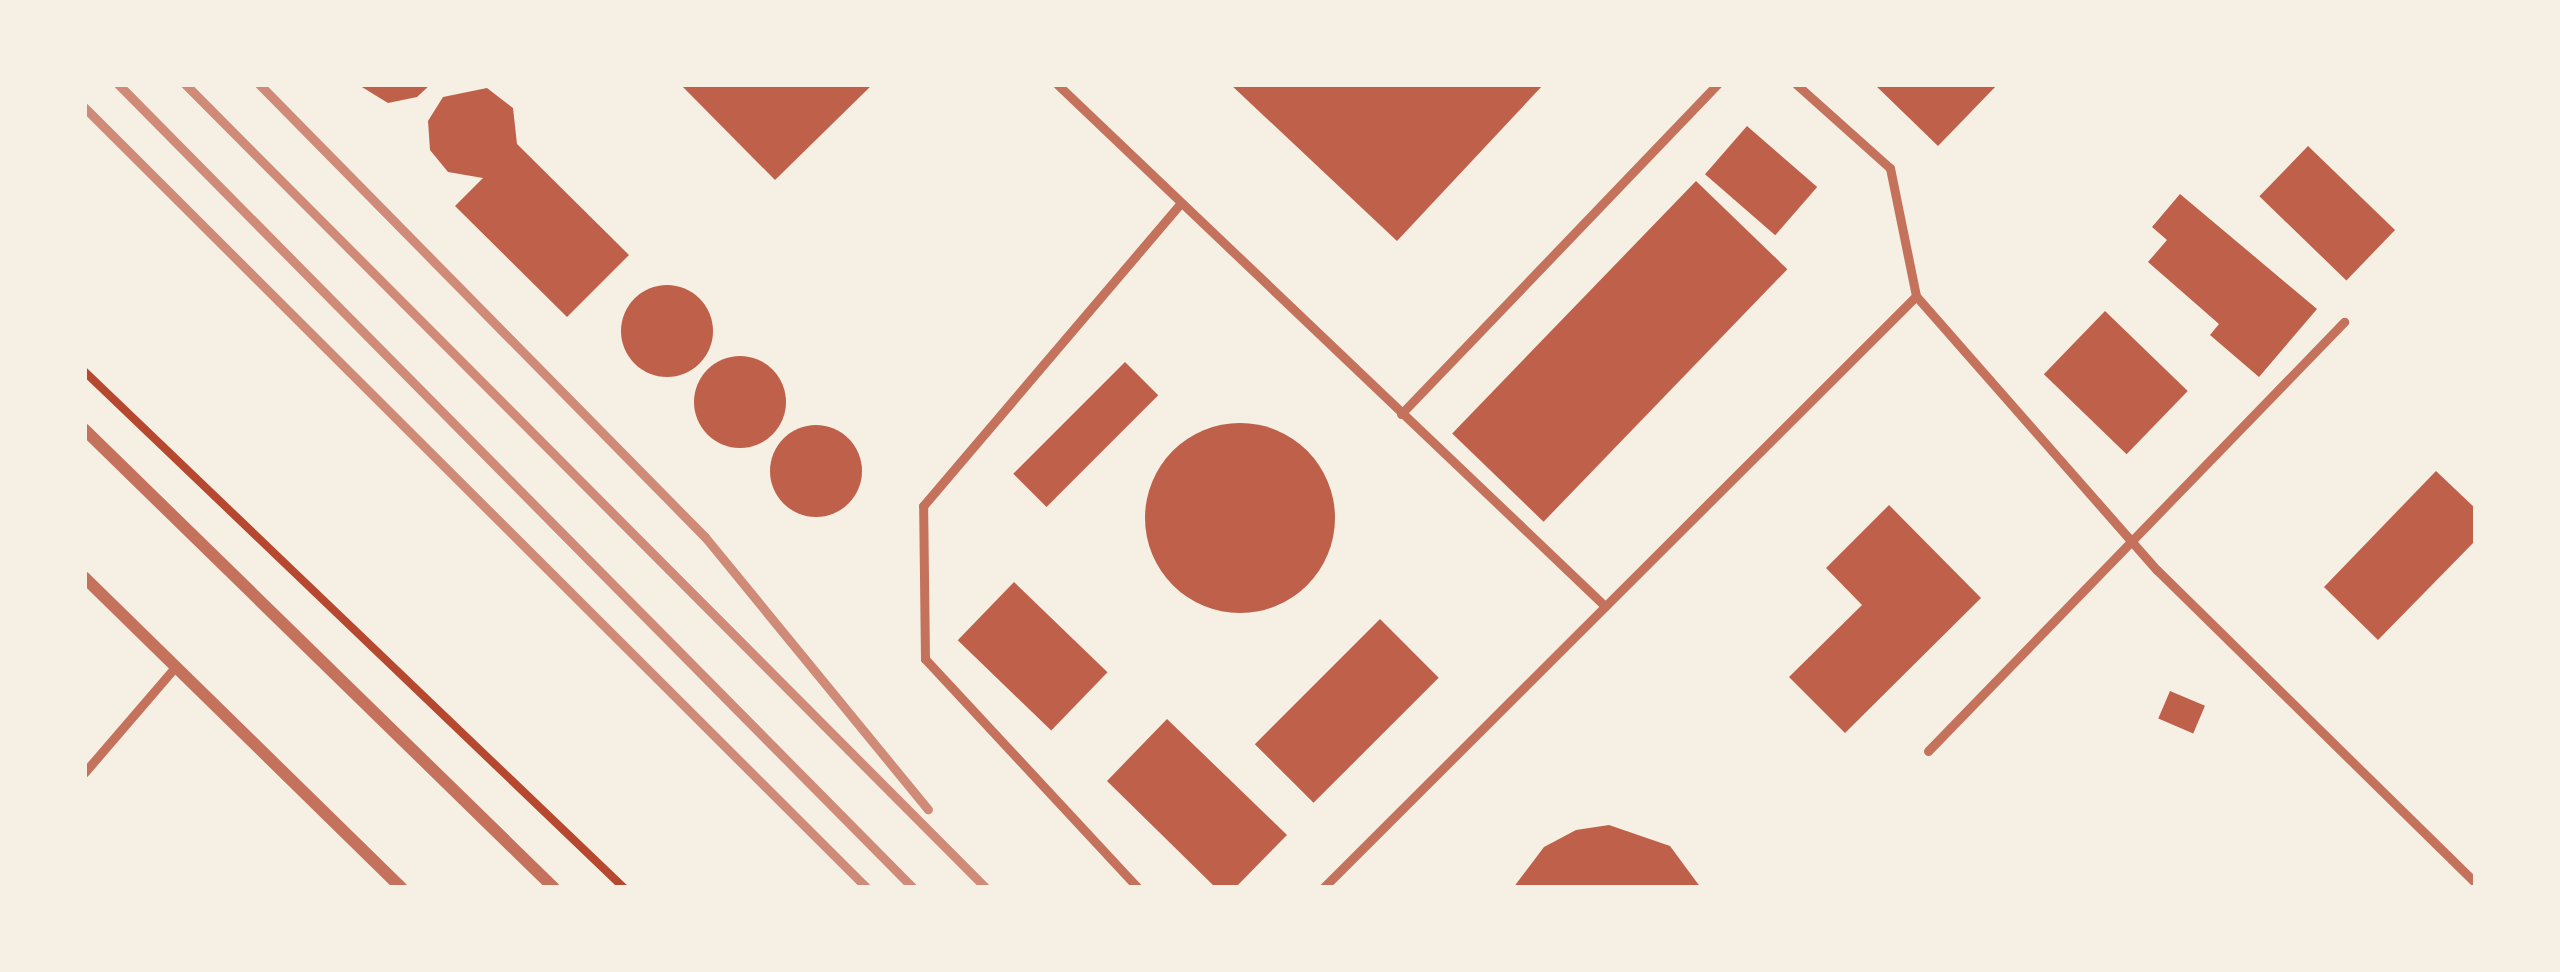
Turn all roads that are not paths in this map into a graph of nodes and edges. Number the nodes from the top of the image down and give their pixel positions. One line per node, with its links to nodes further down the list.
1 (1057, 84): 4 (lane)
2 (1718, 84): 7 (lane)
3 (1796, 84): 5 (lane)
4 (1181, 203): 7 (lane); 18 (lane)
5 (1916, 296): 9 (lane); 11 (lane)
6 (2344, 322): 9 (lane)
7 (1401, 414): 11 (lane)
8 (84, 429): 17 (street)
9 (2131, 541): 13 (lane); 15 (lane)
10 (84, 577): 12 (street)
11 (1605, 606): 19 (lane)
12 (176, 667): 14 (lane); 16 (street)
13 (1928, 752)
14 (84, 773)
15 (2476, 883)
16 (402, 888)
17 (554, 888)
18 (1138, 888)
19 (1323, 888)

